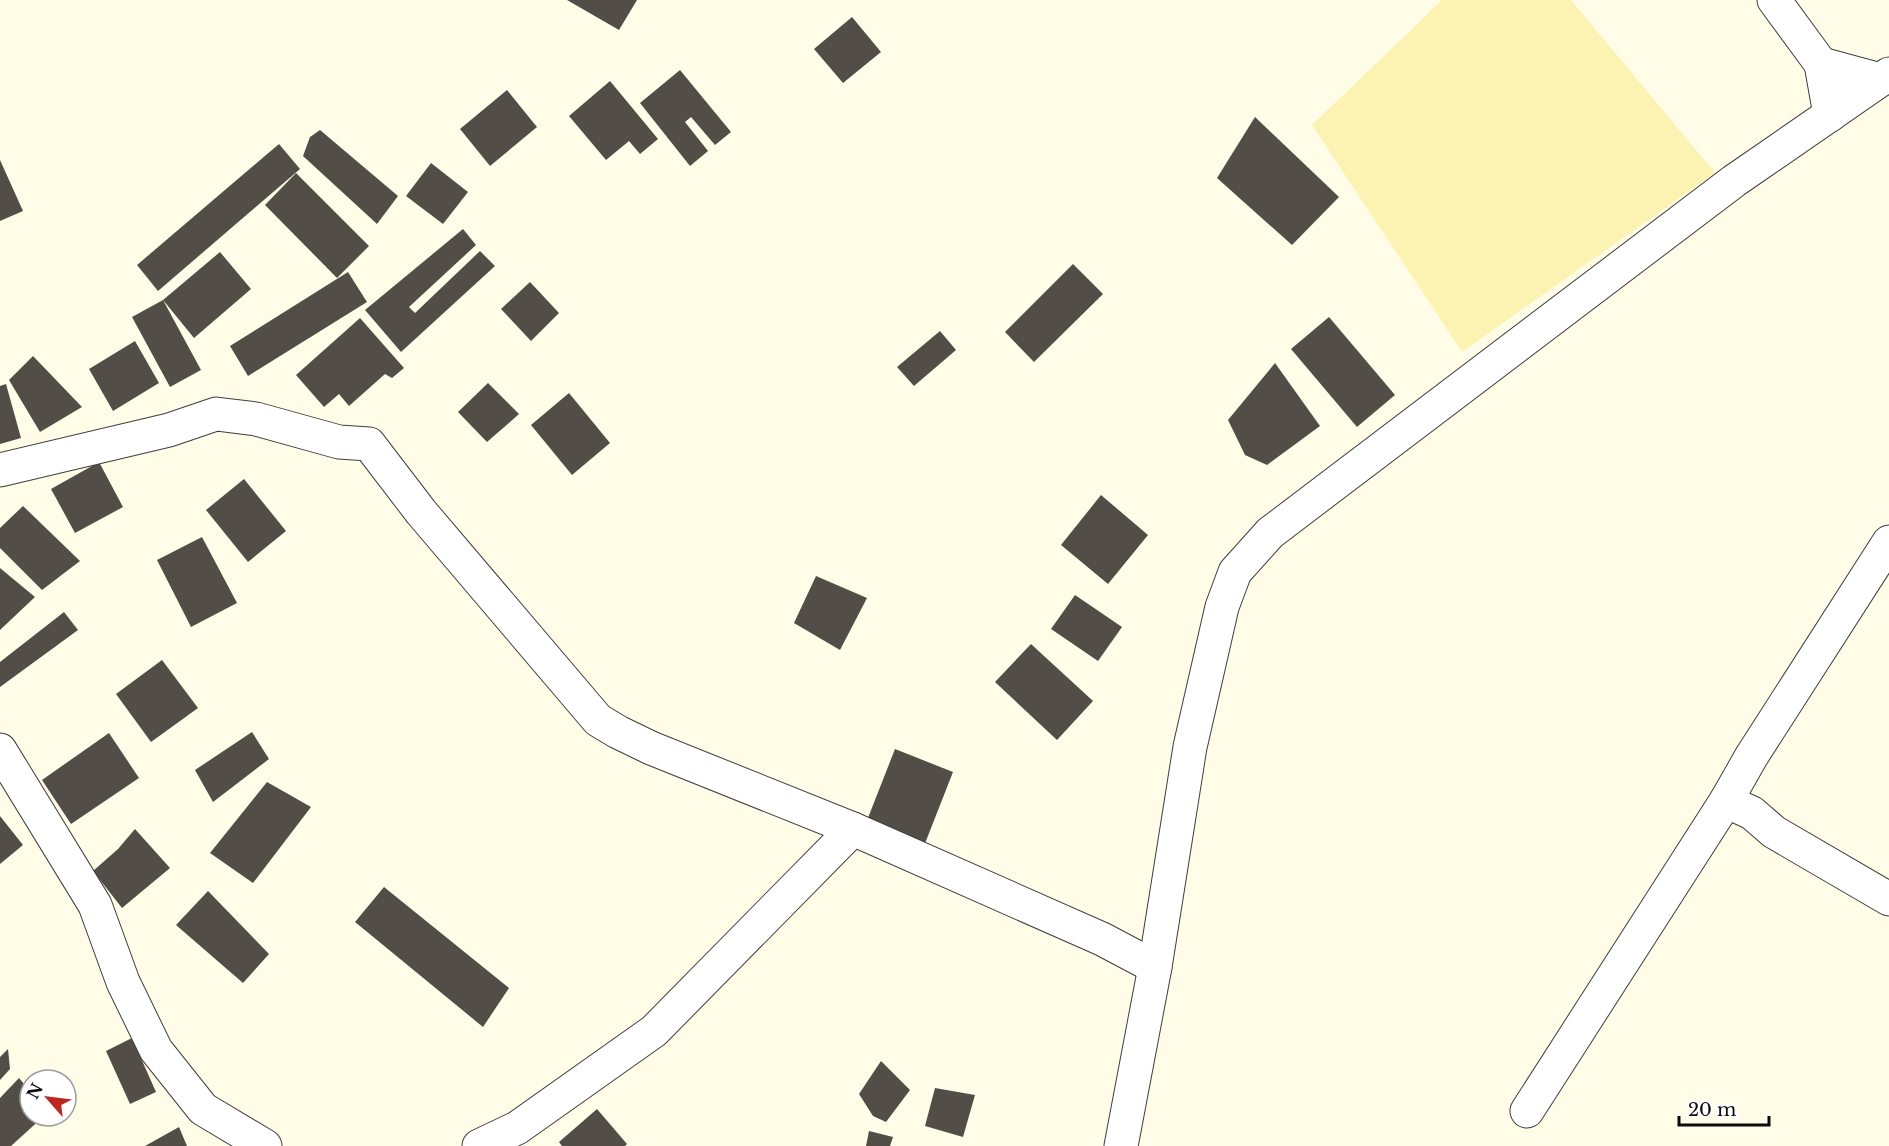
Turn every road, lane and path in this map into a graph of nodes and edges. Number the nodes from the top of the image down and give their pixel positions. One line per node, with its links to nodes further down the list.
1 (1774, 0): 2 (street)
2 (1821, 64): 3 (street); 4 (street)
3 (1885, 77): 4 (street)
4 (1830, 115): 11 (street)
5 (0, 470): 9 (street)
6 (1889, 542): 8 (street)
7 (0, 750): 13 (street)
8 (1726, 801): 10 (street); 12 (street)
9 (853, 829): 11 (street); 14 (street)
10 (1889, 899)
11 (1155, 967): 15 (street)
12 (1527, 1111)
13 (265, 1146)
14 (479, 1146)
15 (1121, 1146)

